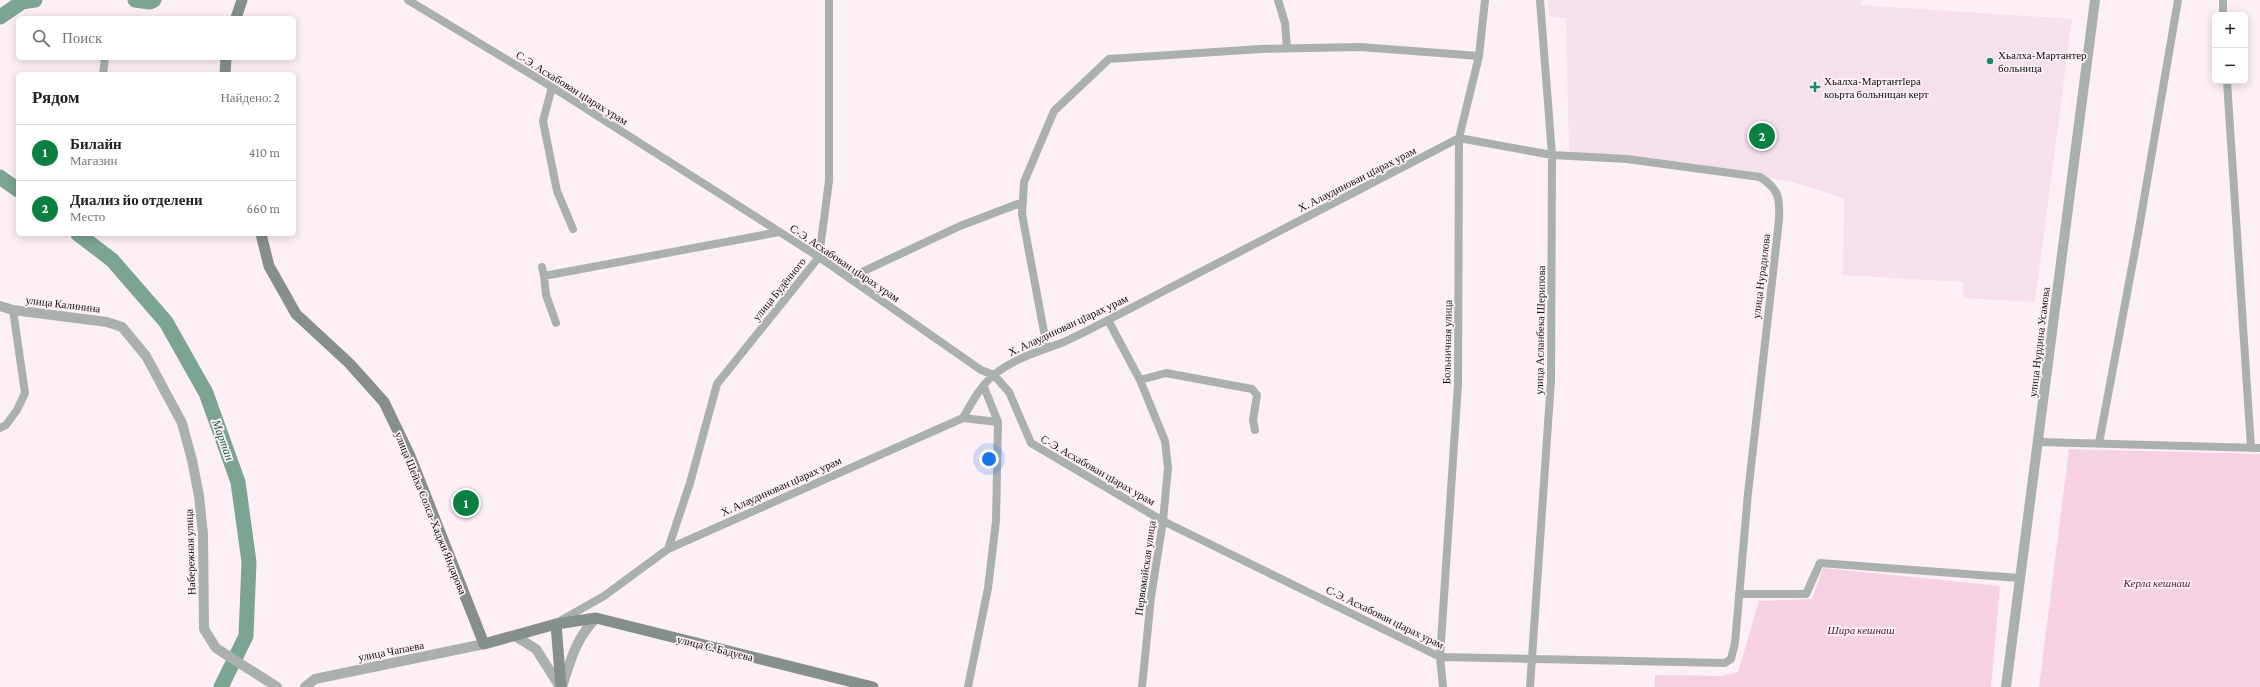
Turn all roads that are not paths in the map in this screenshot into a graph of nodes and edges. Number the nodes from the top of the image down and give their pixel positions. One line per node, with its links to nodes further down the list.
1 (242, 0): 11 (main road)
2 (408, 0): 19 (street, С-Э. Асхабован цIарах урам)
3 (829, 0): 26 (street, улица Будённого)
4 (1278, 0): 12 (street)
5 (1485, 0): 13 (street, Больничная улица)
6 (1540, 0): 21 (street, улица Асланбека Шерипова)
7 (2094, 0): 43 (street, улица Нурдина Усамова)
8 (2178, 0): 44 (street)
9 (2223, 0): 10 (street)
10 (2223, 12)
11 (237, 16)
12 (1287, 49): 13 (street); 22 (street)
13 (1479, 56): 20 (street, Больничная улица)
14 (105, 60): 16 (street)
15 (226, 60): 17 (main road)
16 (103, 72)
17 (225, 72)
18 (2227, 84): 45 (street)
19 (552, 87): 23 (street); 24 (street, С-Э. Асхабован цIарах урам)
20 (1459, 138): 21 (street); 32 (street, Х. Алаудинован цIарах урам); 55 (street, Больничная улица)
21 (1552, 155): 50 (street, улица Нурадилова); 56 (street, улица Асланбека Шерипова)
22 (1023, 202): 29 (street); 35 (street)
23 (573, 229)
24 (779, 232): 26 (street, С-Э. Асхабован цIарах урам); 28 (street)
25 (262, 236): 54 (main road, улица Шейха Солса-Хаджи Яндарова)
26 (819, 257): 29 (street, С-Э. Асхабован цIарах урам); 48 (street, улица Будённого)
27 (542, 267): 28 (street)
28 (544, 276): 33 (street)
29 (849, 278): 36 (street, С-Э. Асхабован цIарах урам)
30 (0, 306): 31 (street, улица Калинина)
31 (13, 310): 34 (street, улица Калинина); 41 (street)
32 (1108, 320): 35 (street, Х. Алаудинован цIарах урам); 37 (street, Первомайская улица)
33 (556, 323)
34 (122, 328): 57 (street, Набережная улица)
35 (1047, 348): 36 (street, Х. Алаудинован цIарах урам)
36 (994, 375): 38 (street, Х. Алаудинован цIарах урам); 47 (street, С-Э. Асхабован цIарах урам)
37 (1140, 380): 42 (street); 47 (street, Первомайская улица)
38 (984, 387): 39 (street, Х. Алаудинован цIарах урам); 40 (street)
39 (963, 418): 40 (street); 48 (street, Х. Алаудинован цIарах урам)
40 (998, 422): 61 (street)
41 (0, 428)
42 (1255, 430)
43 (2039, 442): 44 (street); 49 (street, улица Нурдина Усамова)
44 (2099, 443): 45 (street)
45 (2250, 448): 46 (street)
46 (2260, 448)
47 (1163, 521): 55 (street, С-Э. Асхабован цIарах урам); 62 (street, Первомайская улица)
48 (668, 549): 52 (street, Х. Алаудинован цIарах урам)
49 (2019, 578): 50 (street); 65 (street, улица Нурдина Усамова)
50 (1740, 594): 56 (street, С-Э. Асхабован цIарах урам)
51 (596, 618): 52 (main road, улица С. Бадуева); 59 (street); 60 (main road, улица С. Бадуева)
52 (556, 624): 53 (main road, улица С. Бадуева); 59 (main road)
53 (515, 636): 54 (main road, улица С. Бадуева); 59 (street)
54 (484, 644): 58 (street, улица Чапаева)
55 (1440, 657): 56 (street, С-Э. Асхабован цIарах урам); 63 (street, Больничная улица)
56 (1531, 660): 64 (street, улица Асланбека Шерипова)
57 (277, 687)
58 (305, 687)
59 (561, 687)
60 (873, 687)
61 (968, 687)
62 (1142, 687)
63 (1443, 687)
64 (1530, 687)
65 (2006, 687)

